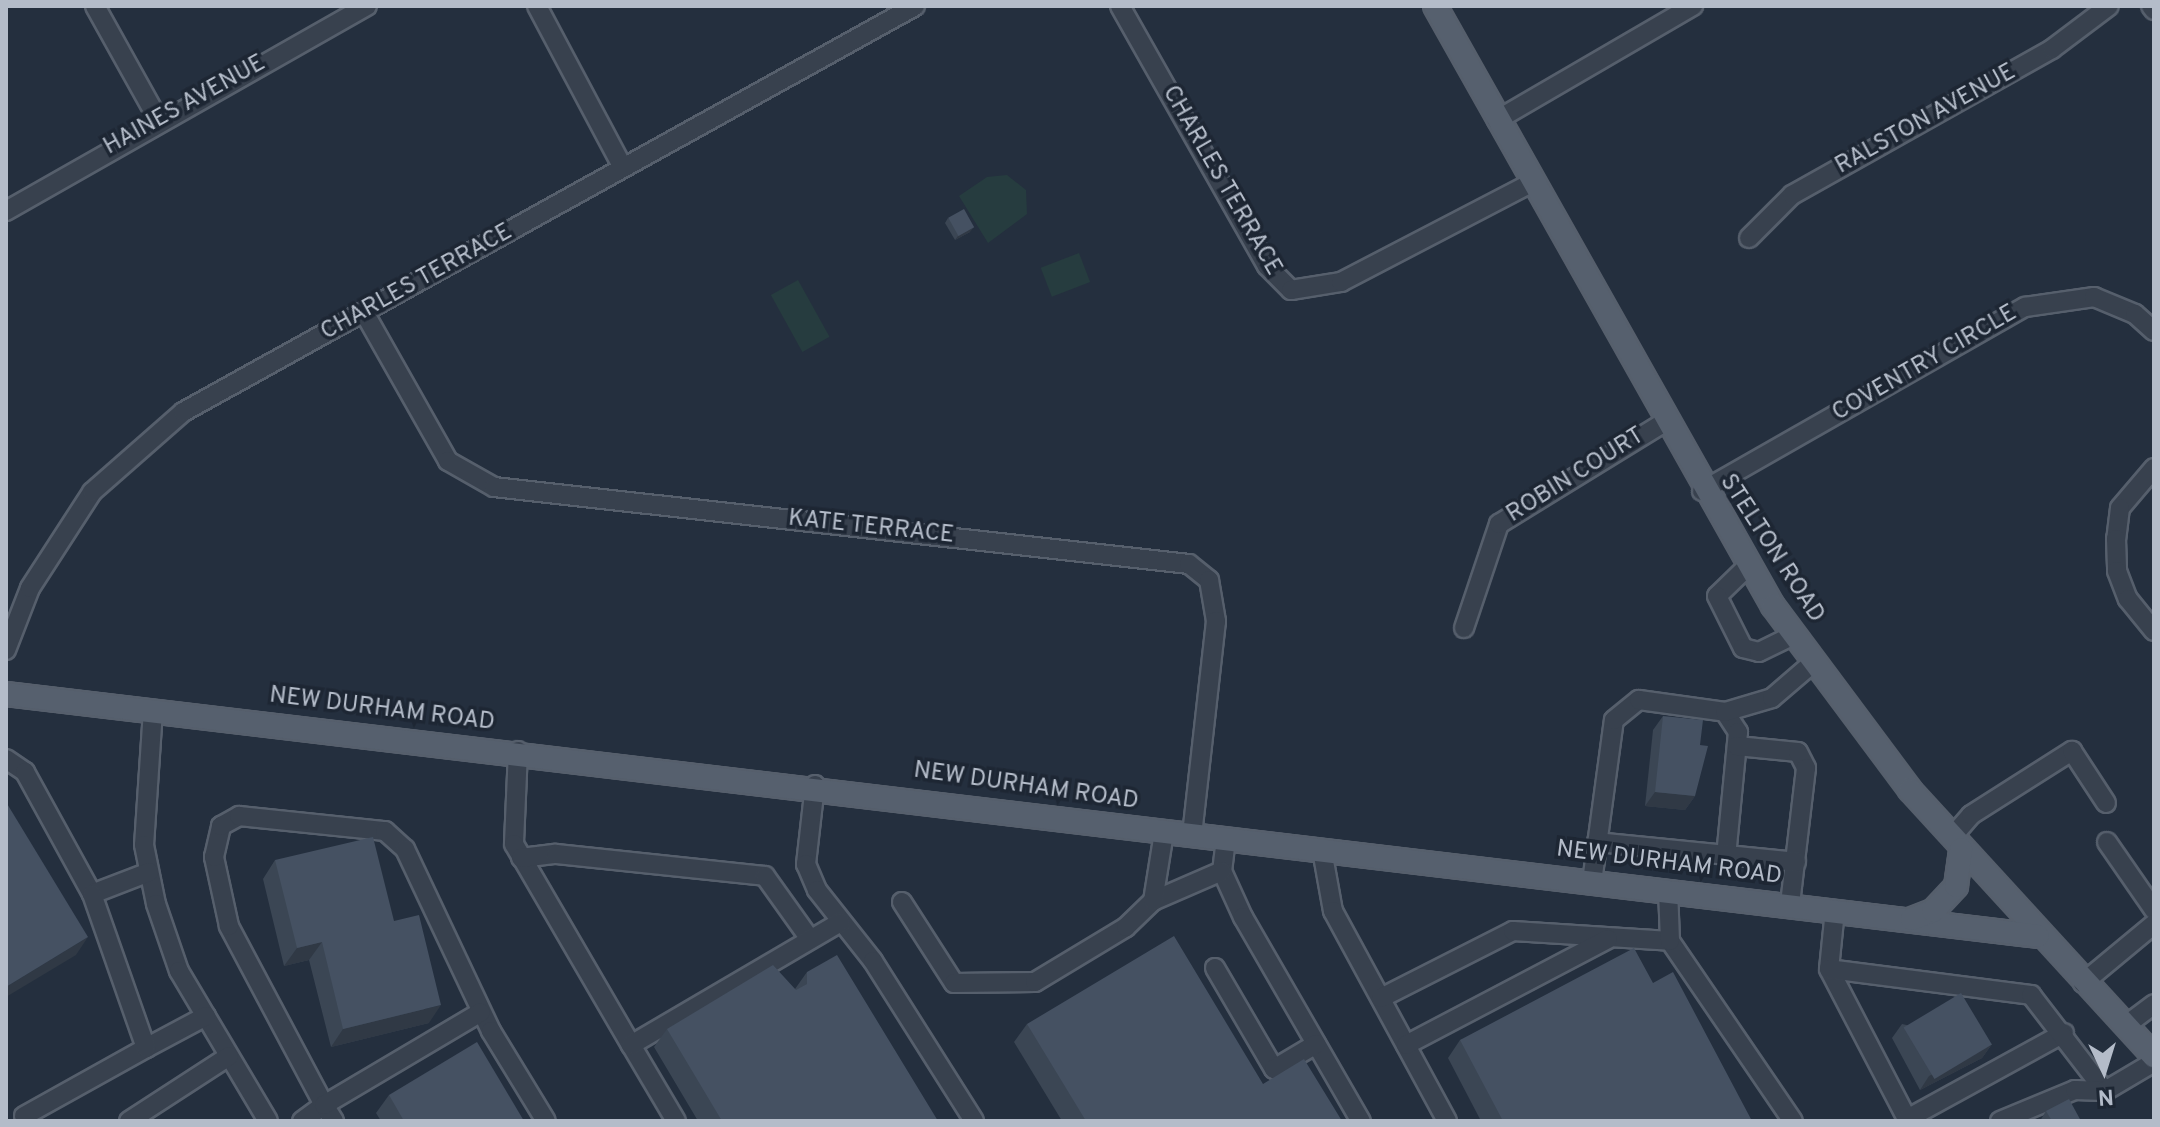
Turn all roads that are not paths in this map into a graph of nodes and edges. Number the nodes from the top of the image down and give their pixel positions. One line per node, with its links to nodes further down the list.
1 (95, 6): 10 (street)
2 (367, 6): 10 (street, HAINES AVENUE)
3 (537, 6): 11 (street)
4 (915, 6): 11 (street, CHARLES TERRACE)
5 (1120, 6): 12 (street, CHARLES TERRACE)
6 (1435, 6): 9 (main road, STELTON ROAD)
7 (1693, 6): 9 (street)
8 (2109, 6): 14 (street, RALSTON AVENUE)
9 (1497, 120): 12 (main road, STELTON ROAD)
10 (159, 121): 13 (street, HAINES AVENUE)
11 (622, 166): 15 (street, CHARLES TERRACE)
12 (1529, 184): 17 (main road, STELTON ROAD)
13 (6, 211)
14 (1749, 238)
15 (365, 314): 24 (street, CHARLES TERRACE); 35 (street, KATE TERRACE)
16 (2154, 331): 19 (street, COVENTRY CIRCLE)
17 (1665, 422): 19 (main road, STELTON ROAD); 21 (street, ROBIN COURT)
18 (2154, 468): 22 (street)
19 (1702, 491): 20 (main road, STELTON ROAD)
20 (1748, 566): 23 (main road, STELTON ROAD); 23 (street)
21 (1464, 628)
22 (2154, 631)
23 (1794, 635): 25 (main road, STELTON ROAD)
24 (6, 650)
25 (1814, 662): 28 (street); 39 (main road, STELTON ROAD)
26 (6, 694): 27 (main road, NEW DURHAM ROAD)
27 (153, 710): 30 (main road, NEW DURHAM ROAD); 45 (street)
28 (1725, 712): 29 (street); 37 (street)
29 (1737, 746): 41 (street); 43 (street)
30 (518, 751): 32 (main road, NEW DURHAM ROAD); 42 (street)
31 (6, 759): 48 (street)
32 (815, 785): 34 (main road, NEW DURHAM ROAD); 55 (street)
33 (2106, 803): 39 (street)
34 (1164, 832): 35 (main road, NEW DURHAM ROAD); 49 (street)
35 (1192, 835): 36 (main road, NEW DURHAM ROAD)
36 (1226, 839): 40 (main road, NEW DURHAM ROAD); 44 (street)
37 (1597, 842): 41 (street); 46 (street)
38 (2107, 842): 53 (street)
39 (1956, 843): 54 (main road); 57 (main road, STELTON ROAD)
40 (1322, 850): 46 (main road, NEW DURHAM ROAD); 66 (street)
41 (1726, 857): 43 (street)
42 (521, 858): 58 (street); 73 (street)
43 (1796, 862): 51 (street)
44 (1222, 871): 49 (street); 72 (street)
45 (149, 872): 48 (street); 69 (street)
46 (1592, 882): 47 (main road, NEW DURHAM ROAD)
47 (1668, 890): 51 (main road, NEW DURHAM ROAD); 60 (street)
48 (92, 894): 75 (street)
49 (1153, 901): 50 (street)
50 (902, 902)
51 (1790, 904): 52 (main road, NEW DURHAM ROAD)
52 (1835, 910): 54 (main road, NEW DURHAM ROAD); 63 (street)
53 (2154, 910)
54 (1912, 919): 57 (main road, NEW DURHAM ROAD)
55 (841, 922): 58 (street); 88 (street)
56 (2154, 924): 64 (street)
57 (2038, 936): 64 (main road, STELTON ROAD)
58 (810, 939): 61 (street)
59 (1608, 939): 60 (street); 66 (street); 74 (street)
60 (1670, 941): 91 (street)
61 (764, 965): 65 (street); 73 (street)
62 (1215, 968): 72 (street)
63 (1829, 969): 71 (street); 83 (street)
64 (2083, 983): 70 (main road, STELTON ROAD)
65 (777, 986)
66 (1381, 998): 74 (street)
67 (2154, 1004): 70 (street)
68 (481, 1012): 81 (street); 81 (street); 87 (street)
69 (206, 1016): 75 (street); 76 (street)
70 (2125, 1026): 77 (main road, STELTON ROAD)
71 (2064, 1033): 79 (street); 83 (street)
72 (1316, 1044): 89 (street)
73 (631, 1045): 80 (street)
74 (1406, 1045): 90 (street)
75 (146, 1048): 82 (street)
76 (229, 1056): 84 (street); 85 (street)
77 (2154, 1056)
78 (2154, 1062): 79 (street)
79 (2105, 1091): 92 (street)
80 (677, 1112)
81 (329, 1113): 86 (street)
82 (24, 1116)
83 (1909, 1120)
84 (129, 1121)
85 (268, 1121)
86 (302, 1121)
87 (546, 1121)
88 (974, 1121)
89 (1361, 1121)
90 (1447, 1121)
91 (1793, 1121)
92 (2000, 1121)

